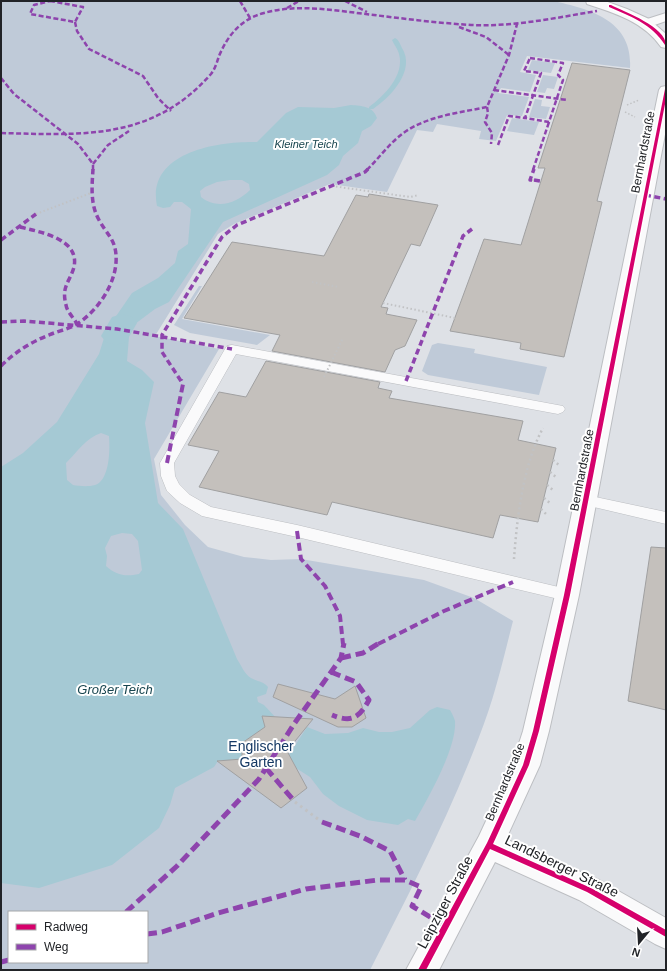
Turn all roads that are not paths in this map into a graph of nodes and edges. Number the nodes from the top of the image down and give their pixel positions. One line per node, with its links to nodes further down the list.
1 (592, 1): 3 (main road)
2 (666, 17): 3 (main road)
3 (646, 24): 4 (main road)
4 (666, 44)
5 (666, 90): 7 (main road, Bernhardstraße)
6 (558, 409): 9 (lane)
7 (586, 500): 8 (lane); 9 (main road, Bernhardstraße)
8 (666, 518)
9 (567, 595): 10 (main road, Bernhardstraße)
10 (489, 845): 11 (main road, Landsberger Straße); 12 (main road, Leipziger Straße)
11 (666, 934)
12 (422, 970)

